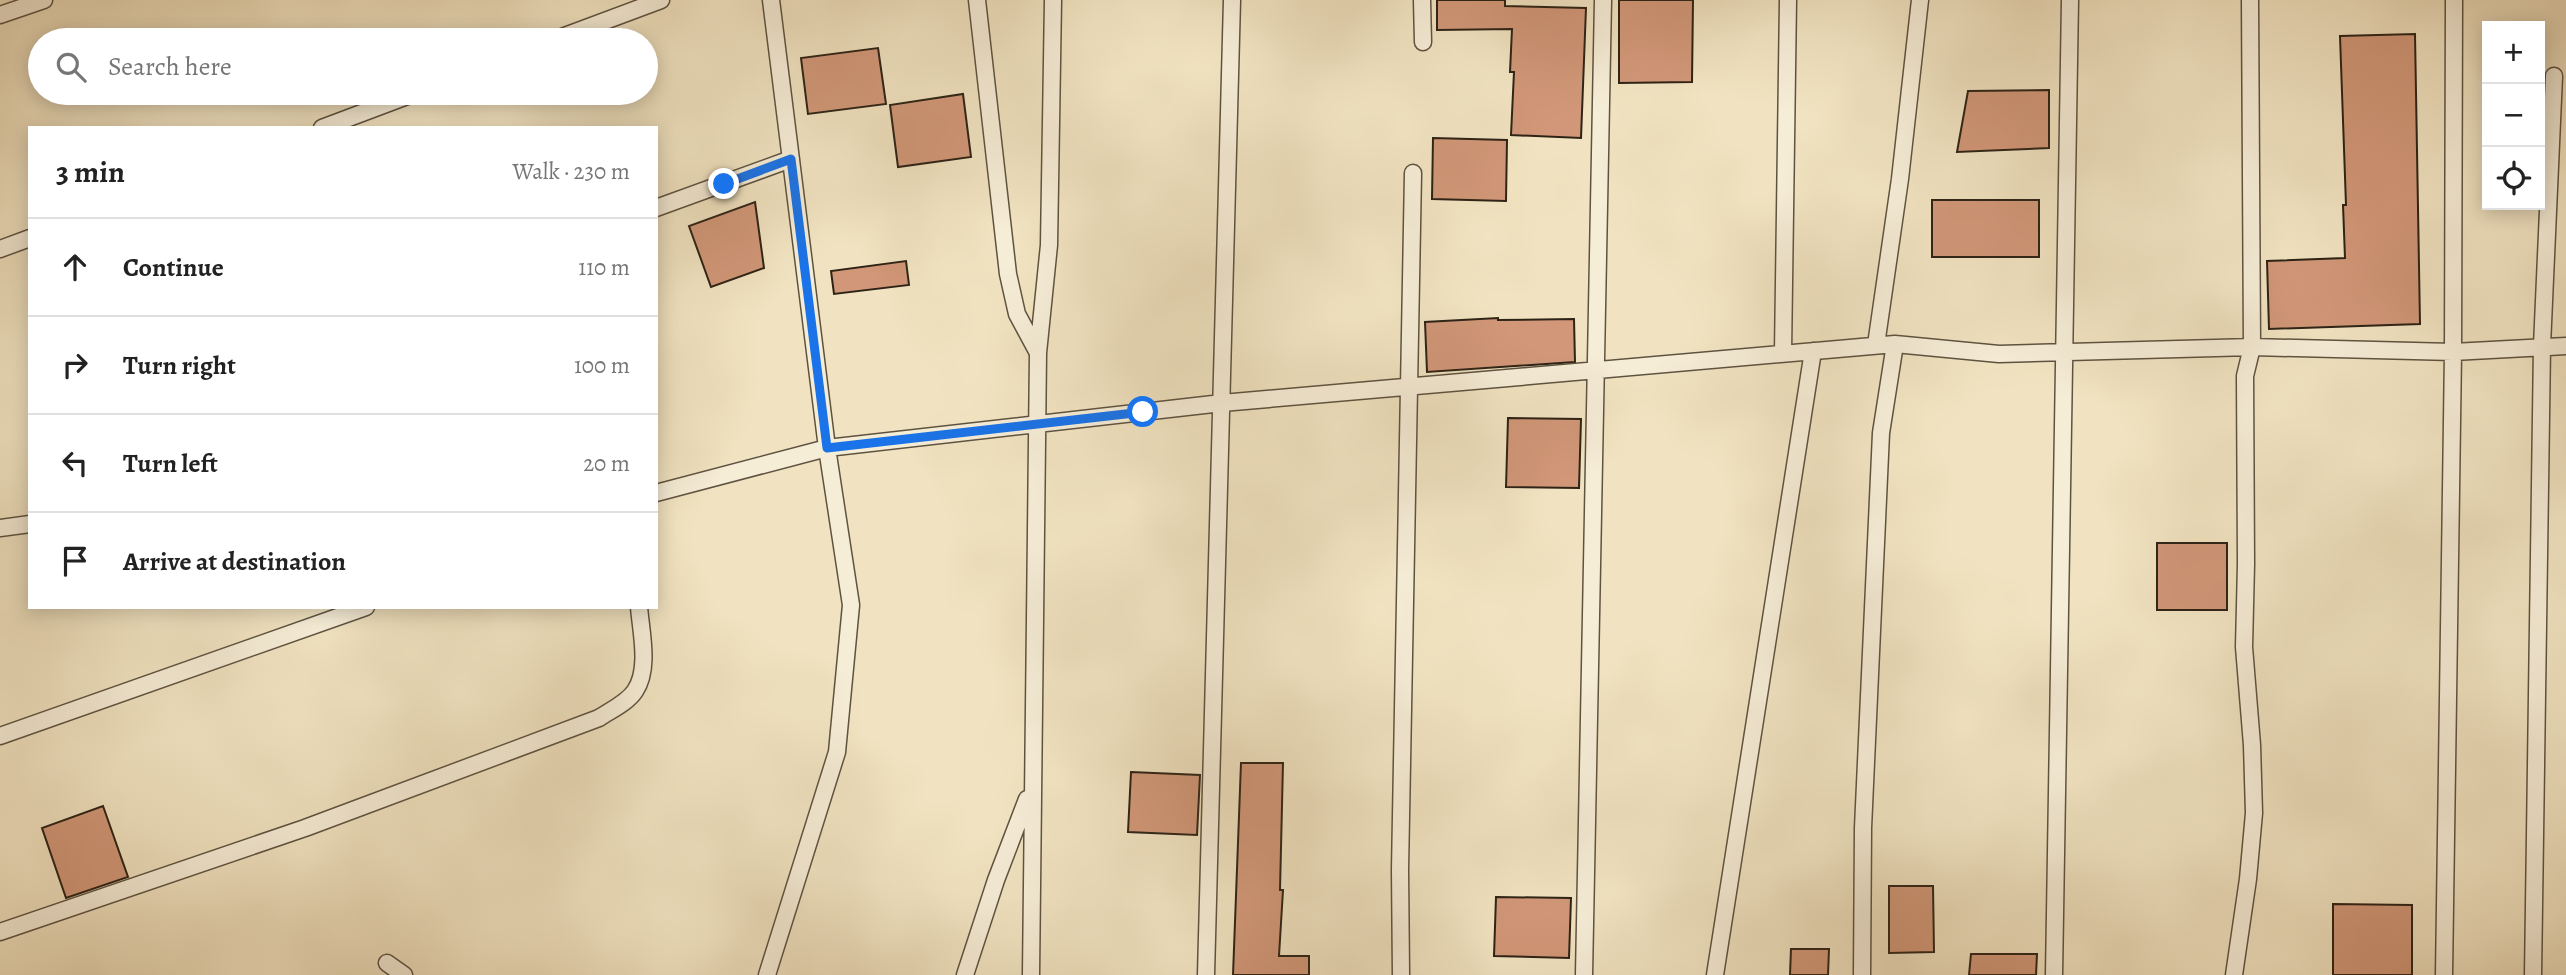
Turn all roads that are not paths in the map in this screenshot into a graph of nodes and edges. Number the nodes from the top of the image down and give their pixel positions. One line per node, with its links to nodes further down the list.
1 (44, 0): 14 (street)
2 (661, 0): 15 (street)
3 (771, 0): 20 (street)
4 (977, 0): 33 (street)
5 (1053, 0): 33 (street)
6 (1232, 0): 37 (street)
7 (1422, 0): 16 (street)
8 (1603, 0): 35 (street)
9 (1788, 0): 34 (street)
10 (1920, 0): 26 (street)
11 (2070, 0): 31 (street)
12 (2250, 0): 29 (street)
13 (2455, 0): 32 (street)
14 (0, 15)
15 (586, 28)
16 (1423, 43)
17 (2554, 76): 27 (street)
18 (383, 105): 19 (street)
19 (327, 126)
20 (791, 159): 22 (street); 39 (street)
21 (1413, 173): 36 (street)
22 (658, 207)
23 (28, 239): 24 (street)
24 (0, 249)
25 (1895, 344): 26 (street); 31 (street); 57 (street)
26 (1876, 345): 30 (street)
27 (2542, 346): 28 (street); 32 (street); 61 (street)
28 (2566, 346)
29 (2252, 347): 31 (street); 32 (street); 59 (street)
30 (1813, 351): 34 (street); 56 (street)
31 (2065, 352): 58 (street)
32 (2453, 352): 60 (street)
33 (1038, 353): 38 (street)
34 (1783, 354): 35 (street)
35 (1597, 370): 36 (street); 55 (street)
36 (1408, 386): 37 (street); 54 (street)
37 (1222, 403): 38 (street); 53 (street)
38 (1039, 424): 39 (street); 46 (street)
39 (827, 448): 40 (street); 50 (street)
40 (658, 491)
41 (28, 524): 42 (street)
42 (0, 528)
43 (360, 609): 45 (street)
44 (639, 609): 47 (street)
45 (0, 736)
46 (1032, 787): 51 (street); 52 (street)
47 (0, 932)
48 (387, 963): 49 (street)
49 (404, 975)
50 (767, 975)
51 (965, 975)
52 (1031, 975)
53 (1206, 975)
54 (1401, 975)
55 (1584, 975)
56 (1715, 975)
57 (1862, 975)
58 (2054, 975)
59 (2234, 975)
60 (2444, 975)
61 (2533, 975)

